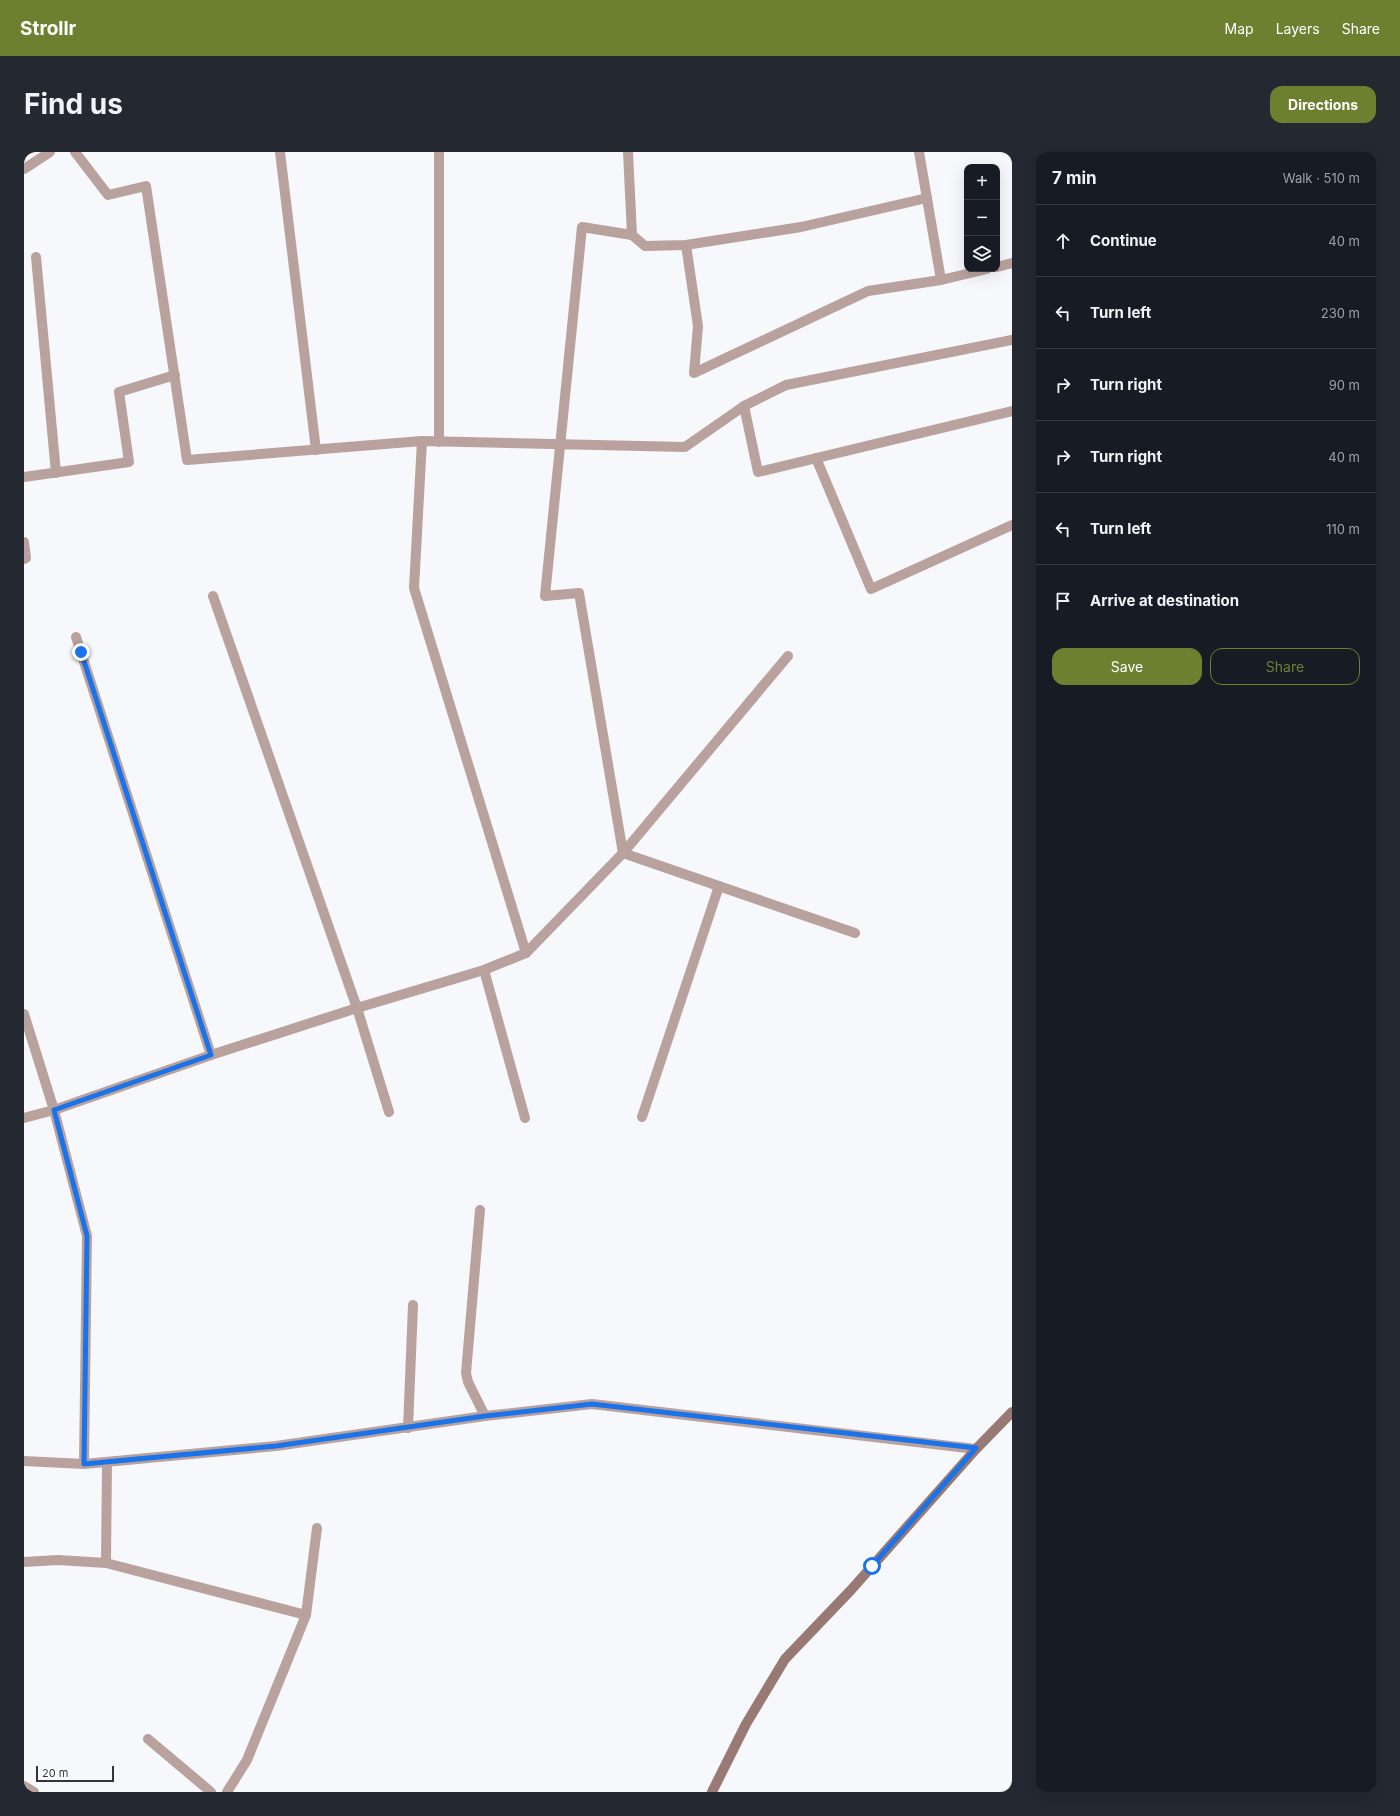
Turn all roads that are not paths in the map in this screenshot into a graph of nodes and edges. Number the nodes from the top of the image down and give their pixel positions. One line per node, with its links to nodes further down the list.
1 (50, 152): 7 (street)
2 (75, 152): 17 (street)
3 (280, 152): 23 (street)
4 (439, 152): 21 (street)
5 (628, 152): 9 (street)
6 (919, 152): 8 (street)
7 (24, 169)
8 (927, 198): 10 (street); 15 (street)
9 (632, 235): 10 (street); 22 (street)
10 (686, 245): 15 (street)
11 (36, 257): 25 (street)
12 (1012, 263): 13 (street)
13 (1000, 266)
14 (974, 272): 15 (street)
15 (941, 280)
16 (1012, 340): 18 (street)
17 (175, 375): 23 (street); 25 (street)
18 (744, 406): 22 (street); 24 (street)
19 (1012, 411): 24 (street)
20 (422, 441): 21 (street); 23 (street); 36 (street)
21 (439, 442): 22 (street)
22 (560, 443): 33 (street)
23 (316, 450)
24 (816, 458): 27 (street)
25 (56, 472): 26 (street)
26 (24, 477)
27 (1012, 525)
28 (24, 542): 29 (street)
29 (24, 559)
30 (213, 596): 38 (street)
31 (76, 637): 40 (street)
32 (788, 656): 33 (street)
33 (622, 853): 34 (street); 36 (street)
34 (719, 886): 35 (street); 43 (street)
35 (855, 933)
36 (526, 953): 37 (street)
37 (484, 970): 38 (street); 45 (street)
38 (358, 1008): 40 (street); 42 (street)
39 (24, 1014): 41 (street)
40 (211, 1055): 41 (street)
41 (54, 1110): 44 (street); 54 (street)
42 (389, 1112)
43 (642, 1117)
44 (24, 1118)
45 (525, 1118)
46 (480, 1210): 49 (street)
47 (413, 1305): 50 (street)
48 (1012, 1412): 51 (main road)
49 (485, 1416): 50 (street); 51 (street)
50 (408, 1428): 53 (street)
51 (976, 1448): 64 (main road)
52 (24, 1462): 54 (street)
53 (107, 1462): 54 (street); 57 (street)
54 (84, 1464)
55 (317, 1528): 58 (street)
56 (24, 1562): 57 (street)
57 (106, 1563): 58 (street)
58 (306, 1615): 63 (street)
59 (148, 1739): 62 (street)
60 (24, 1786): 61 (street)
61 (34, 1792)
62 (211, 1792)
63 (227, 1792)
64 (712, 1792)

